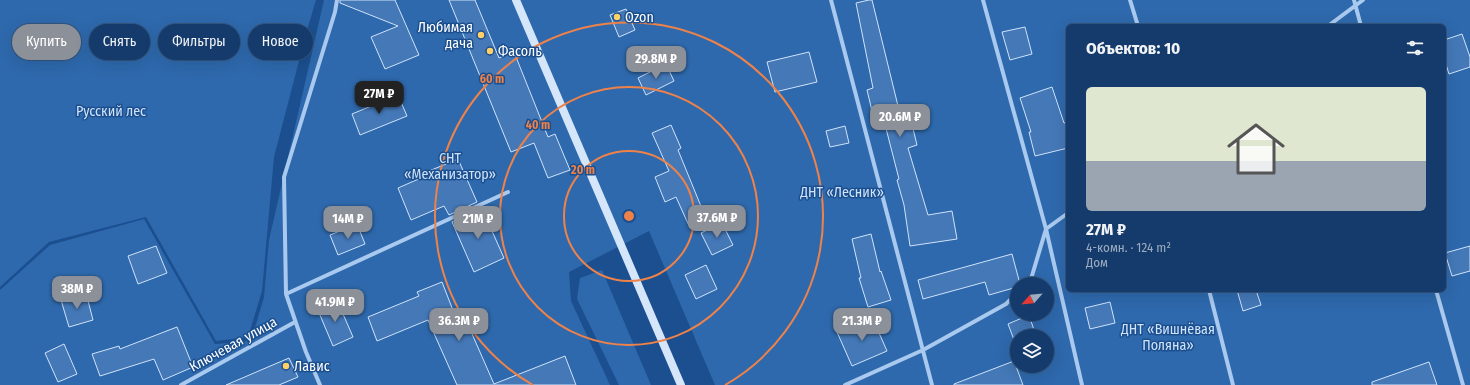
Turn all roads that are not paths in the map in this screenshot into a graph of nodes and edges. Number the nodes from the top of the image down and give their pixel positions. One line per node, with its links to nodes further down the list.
1 (337, 0): 18 (street)
2 (516, 0): 24 (main road)
3 (831, 0): 21 (street)
4 (983, 0): 14 (street)
5 (1130, 0): 9 (street)
6 (1354, 0): 8 (street)
7 (1363, 0): 8 (street)
8 (1356, 6): 10 (street); 11 (street)
9 (1137, 24)
10 (1331, 24)
11 (1360, 24)
12 (508, 192): 18 (street)
13 (1066, 214): 14 (street)
14 (1046, 229): 15 (street); 27 (street)
15 (1031, 277)
16 (1210, 292): 28 (street)
17 (1437, 292): 29 (street)
18 (286, 294): 20 (street)
19 (1010, 300): 21 (street)
20 (295, 322): 22 (street, Ключевая улица); 23 (street)
21 (923, 350): 25 (street); 26 (street)
22 (181, 385)
23 (320, 385)
24 (681, 385)
25 (845, 385)
26 (932, 385)
27 (1082, 385)
28 (1233, 385)
29 (1463, 385)

